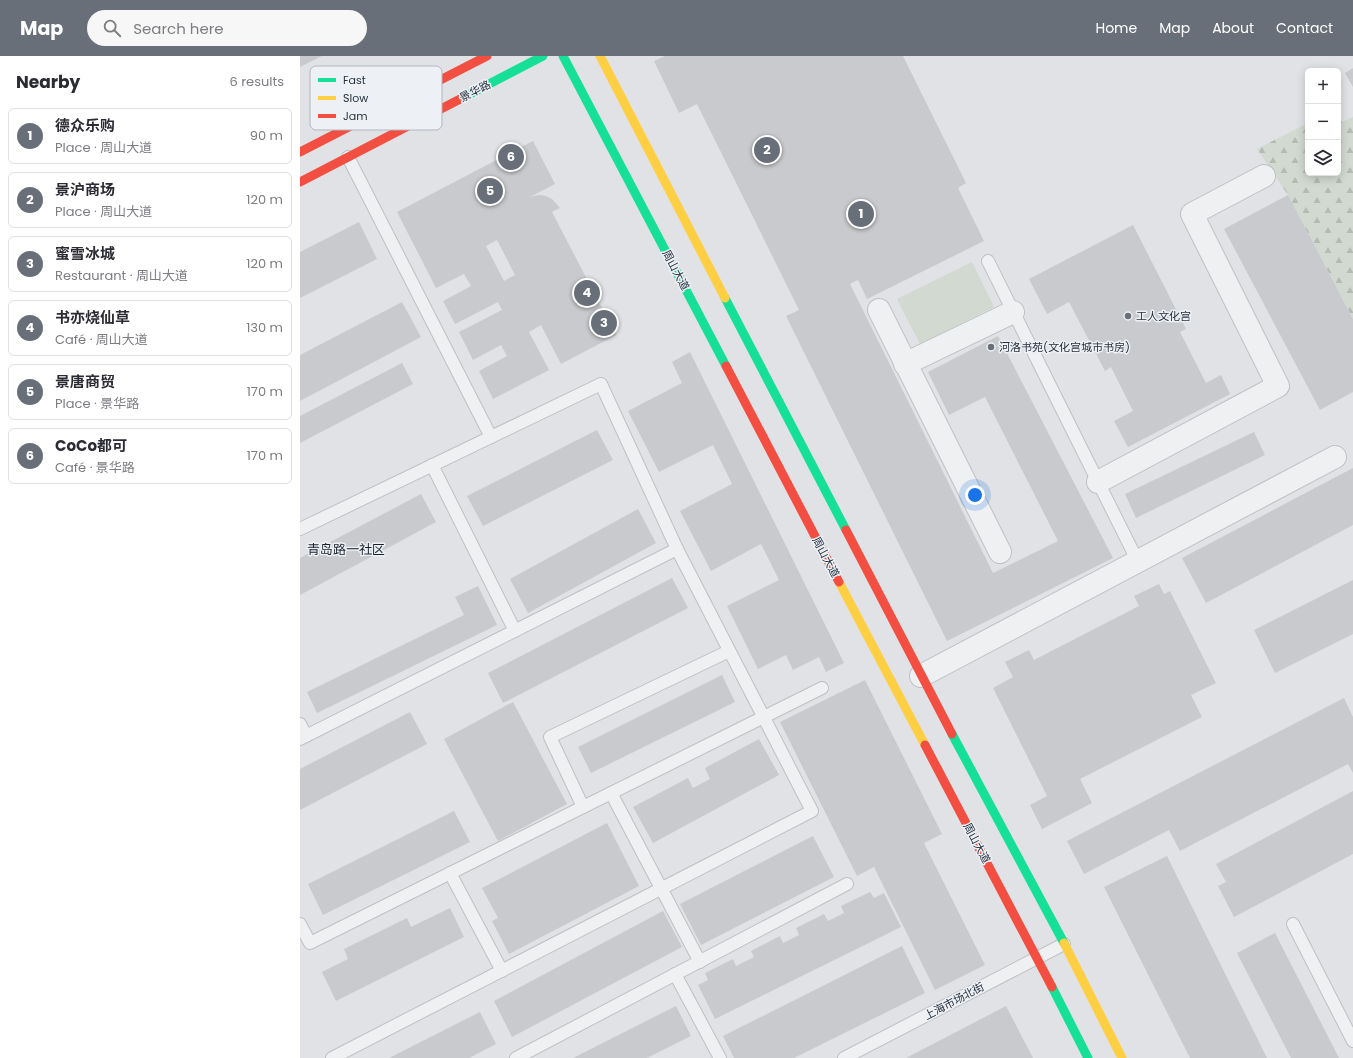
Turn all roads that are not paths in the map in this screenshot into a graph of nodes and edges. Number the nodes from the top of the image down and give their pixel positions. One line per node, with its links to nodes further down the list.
1 (487, 56): 5 (main road)
2 (543, 56): 6 (main road, 景华路)
3 (563, 56): 40 (main road, 周山大道)
4 (600, 56): 27 (main road)
5 (442, 79)
6 (442, 108)
7 (343, 130): 9 (main road)
8 (400, 130): 10 (main road, 景华路)
9 (300, 152)
10 (348, 157): 12 (main road, 景华路); 17 (lane)
11 (1264, 176): 20 (street)
12 (300, 182)
13 (988, 261): 15 (lane)
14 (879, 310): 16 (street)
15 (1013, 312): 16 (street); 20 (lane)
16 (906, 364): 23 (street)
17 (491, 437): 19 (lane); 22 (lane)
18 (1335, 457): 24 (street)
19 (432, 466): 21 (lane); 25 (lane)
20 (1098, 482): 24 (lane)
21 (300, 529)
22 (678, 549): 25 (lane); 26 (lane)
23 (1000, 552)
24 (1138, 562): 27 (street)
25 (516, 631): 31 (lane)
26 (729, 651): 29 (lane); 33 (lane)
27 (921, 676): 39 (main road)
28 (822, 688): 29 (lane)
29 (764, 717): 32 (lane); 36 (lane)
30 (300, 724): 31 (lane)
31 (303, 738)
32 (611, 793): 33 (lane); 36 (lane)
33 (583, 807): 34 (lane)
34 (450, 873): 37 (lane); 42 (lane)
35 (847, 884): 41 (lane)
36 (661, 888): 41 (lane); 42 (lane)
37 (300, 924)
38 (1293, 924): 44 (lane)
39 (1064, 944): 40 (lane, 上海市场北街); 50 (main road)
40 (1037, 958): 48 (lane, 上海市场北街); 49 (main road, 周山大道)
41 (700, 962): 43 (lane)
42 (502, 970): 45 (lane)
43 (675, 974): 46 (lane); 47 (lane)
44 (1353, 1041)
45 (332, 1058)
46 (516, 1058)
47 (720, 1058)
48 (844, 1058)
49 (1088, 1058)
50 (1122, 1058)

